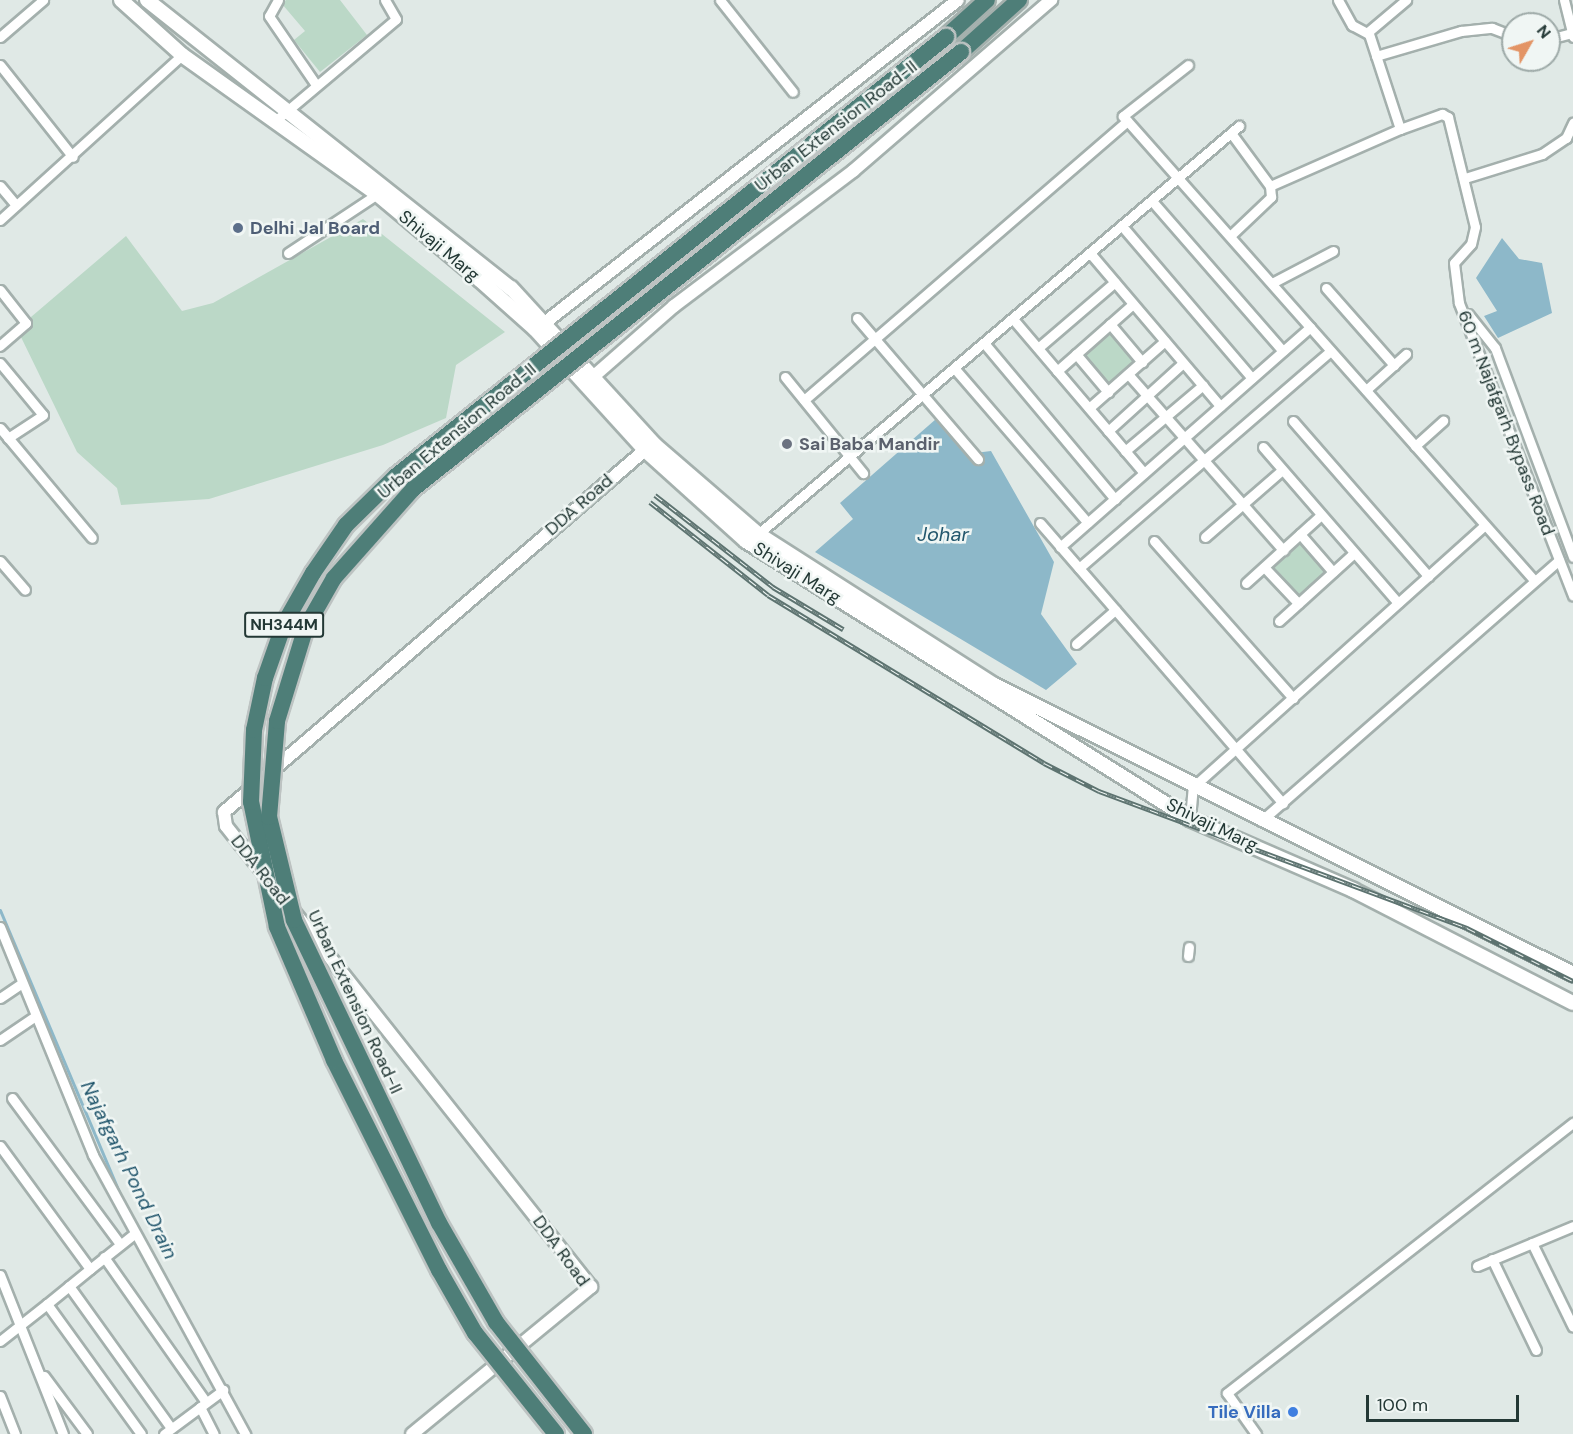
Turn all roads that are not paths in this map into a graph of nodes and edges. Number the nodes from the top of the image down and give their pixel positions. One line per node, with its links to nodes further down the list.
1 (43, 0): 17 (street)
2 (121, 0): 18 (main road, Shivaji Marg)
3 (147, 0): 24 (main road, Shivaji Marg)
4 (278, 0): 22 (street)
5 (385, 0): 22 (street)
6 (720, 0): 23 (street)
7 (958, 0): 53 (street)
8 (987, 0): 173 (highway, Urban Extension Road-II / NH344M, bridge)
9 (1019, 0): 174 (highway, Urban Extension Road-II / NH344M, bridge)
10 (1051, 0): 72 (street)
11 (1338, 0): 14 (street)
12 (1406, 0): 14 (street)
13 (1564, 0): 16 (street)
14 (1368, 33): 19 (street)
15 (1501, 33): 19 (street)
16 (1573, 35)
17 (0, 37)
18 (182, 55): 25 (main road, Shivaji Marg); 31 (street)
19 (1376, 56): 29 (street)
20 (0, 65): 31 (street)
21 (1188, 65): 26 (street)
22 (316, 85): 24 (street)
23 (793, 92)
24 (288, 108): 25 (street); 53 (main road, Shivaji Marg)
25 (275, 121): 36 (main road, Shivaji Marg)
26 (1127, 121): 33 (street); 56 (street)
27 (1573, 123): 32 (street)
28 (1239, 126): 30 (street)
29 (1400, 129): 32 (street); 35 (street)
30 (1231, 133): 33 (street); 35 (street)
31 (73, 157): 38 (street)
32 (1465, 178): 49 (street)
33 (1178, 179): 37 (street); 41 (street)
34 (0, 186): 38 (street)
35 (1270, 186): 41 (street)
36 (377, 194): 43 (street); 92 (main road, Shivaji Marg)
37 (1152, 201): 40 (street); 61 (street)
38 (16, 205): 39 (street)
39 (0, 220)
40 (1122, 226): 44 (street); 74 (street)
41 (1230, 236): 46 (street)
42 (1333, 251): 46 (street)
43 (288, 253)
44 (1090, 254): 45 (street); 52 (street)
45 (1115, 282): 50 (street); 60 (street)
46 (1272, 283): 55 (street)
47 (1326, 288): 68 (street)
48 (0, 290): 59 (street)
49 (1459, 303): 114 (street, 60 m Najafgarh Bypass Road); 115 (street, 60 m Najafgarh Bypass Road)
50 (1133, 304): 54 (street); 57 (street)
51 (857, 318): 56 (street)
52 (1013, 319): 58 (street); 60 (street)
53 (547, 321): 72 (main road, Shivaji Marg)
54 (1110, 324): 63 (street); 65 (street)
55 (1310, 327): 61 (street); 62 (street)
56 (875, 339): 78 (street); 80 (street)
57 (1165, 341): 65 (street); 67 (street)
58 (984, 343): 69 (street); 100 (street)
59 (0, 346)
60 (1038, 348): 70 (street)
61 (1282, 351): 74 (street)
62 (1330, 351): 76 (street); 96 (street)
63 (1076, 354): 70 (street); 77 (street)
64 (1406, 354): 68 (street)
65 (1142, 362): 71 (street)
66 (0, 363): 88 (street)
67 (1183, 363): 75 (street); 79 (street)
68 (1394, 365): 76 (street)
69 (955, 369): 78 (street); 104 (street)
70 (1057, 371): 82 (street)
71 (1128, 374): 77 (street); 79 (street)
72 (594, 376): 106 (main road, Shivaji Marg)
73 (785, 377): 80 (street)
74 (1252, 378): 81 (street)
75 (1203, 385): 81 (street); 83 (street)
76 (1366, 390): 90 (street)
77 (1108, 392): 82 (street)
78 (923, 395): 94 (street); 95 (street)
79 (1147, 395): 83 (street); 87 (street)
80 (804, 400): 94 (street)
81 (1220, 406): 89 (street)
82 (1089, 408): 87 (street)
83 (1166, 417): 89 (street); 93 (street)
84 (1293, 421): 120 (street)
85 (1443, 421): 90 (street)
86 (0, 428): 88 (street)
87 (1108, 431): 93 (street)
88 (8, 438): 109 (street)
89 (1184, 438): 96 (street); 99 (street)
90 (1415, 446): 105 (street)
91 (1263, 447): 97 (street)
92 (642, 451): 134 (main road, Shivaji Marg); 172 (street, DDA Road)
93 (1125, 451): 99 (street)
94 (851, 457): 98 (street); 106 (street)
95 (978, 459)
96 (1204, 460): 101 (street); 118 (street)
97 (1282, 470): 101 (street); 102 (street)
98 (863, 473)
99 (1144, 473): 100 (street)
100 (1115, 499): 104 (street)
101 (1243, 504): 108 (street); 112 (street)
102 (1321, 515): 107 (street); 113 (street)
103 (1040, 523): 111 (street)
104 (1088, 523): 111 (street)
105 (1485, 525): 120 (street); 121 (street)
106 (758, 534): 132 (main road, Shivaji Marg)
107 (1300, 534): 112 (street); 119 (street)
108 (1205, 537)
109 (92, 538)
110 (1154, 541): 130 (street)
111 (1060, 547): 118 (street)
112 (1283, 550): 117 (street)
113 (1354, 553): 119 (street); 126 (street)
114 (1573, 557)
115 (1559, 560): 121 (street); 124 (street, 60 m Najafgarh Bypass Road)
116 (0, 561): 123 (street)
117 (1264, 567): 122 (street); 125 (street)
118 (1079, 568): 127 (street)
119 (1333, 572): 125 (street)
120 (1428, 576): 126 (street)
121 (1534, 580): 133 (street)
122 (1246, 583)
123 (25, 590)
124 (1573, 596)
125 (1298, 603): 128 (street)
126 (1398, 603): 130 (street)
127 (1115, 610): 129 (street); 131 (street)
128 (1279, 621)
129 (1076, 644)
130 (1293, 698): 131 (street)
131 (1236, 750): 132 (street); 133 (street)
132 (1193, 786): 134 (street); 135 (main road, Shivaji Marg)
133 (1283, 804): 135 (street)
134 (1190, 819): 140 (main road, Shivaji Marg)
135 (1261, 821): 137 (main road, Shivaji Marg)
136 (0, 927): 138 (street)
137 (1573, 974)
138 (21, 984): 139 (street); 141 (street)
139 (0, 998)
140 (1573, 1003)
141 (34, 1017): 142 (street); 147 (street)
142 (0, 1040)
143 (12, 1098): 149 (street)
144 (1573, 1123): 175 (street)
145 (0, 1146): 153 (street)
146 (1572, 1229): 148 (street)
147 (134, 1234): 149 (street); 162 (street)
148 (1532, 1243): 151 (street); 158 (street)
149 (120, 1244): 150 (street)
150 (104, 1257): 153 (street); 164 (street)
151 (1492, 1259): 152 (street); 160 (street)
152 (1477, 1266)
153 (90, 1269): 155 (street)
154 (0, 1275): 157 (street)
155 (69, 1286): 156 (street); 165 (street)
156 (47, 1304): 157 (street); 169 (street)
157 (19, 1327): 159 (street); 161 (street)
158 (1573, 1327)
159 (0, 1341)
160 (1536, 1350)
161 (34, 1362): 167 (street); 168 (street)
162 (223, 1390): 164 (street); 171 (street)
163 (0, 1396): 166 (street)
164 (203, 1405): 165 (street); 170 (street)
165 (167, 1431)
166 (15, 1434)
167 (63, 1434)
168 (87, 1434)
169 (141, 1434)
170 (214, 1434)
171 (245, 1434)
172 (412, 1434)
173 (556, 1434)
174 (584, 1434)
175 (1256, 1434)

